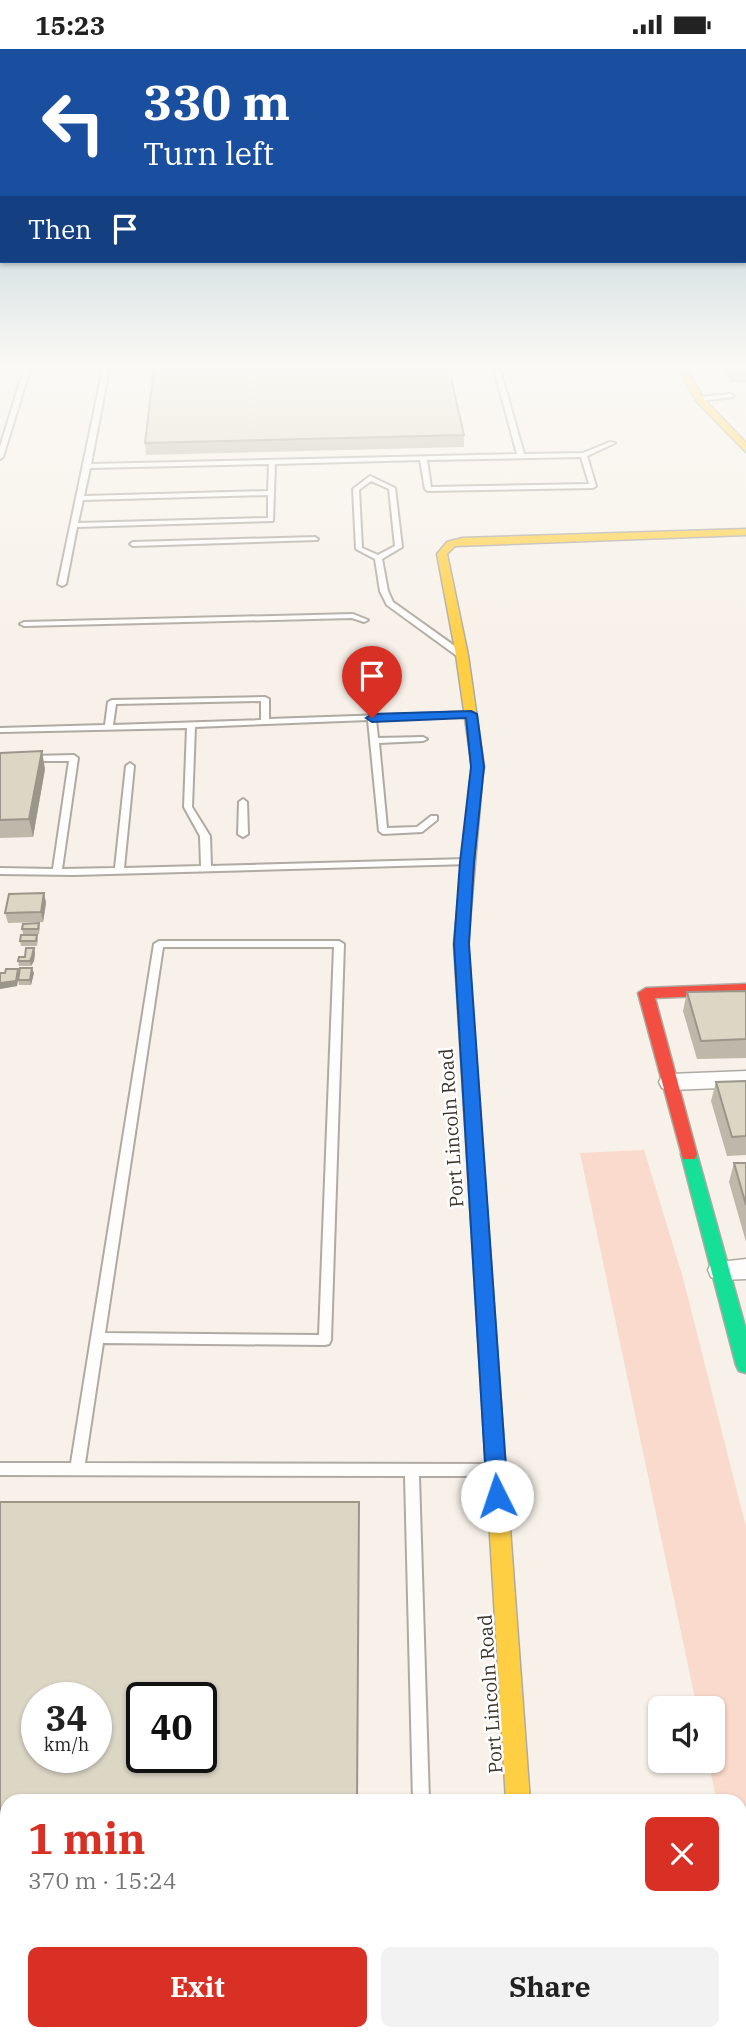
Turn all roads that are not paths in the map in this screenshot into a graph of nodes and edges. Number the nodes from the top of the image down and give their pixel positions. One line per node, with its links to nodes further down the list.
1 (272, 461): 9 (lane)
2 (88, 462): 7 (lane)
3 (240, 462): 7 (lane)
4 (367, 462): 8 (lane)
5 (424, 462): 6 (lane)
6 (585, 462)
7 (87, 466): 10 (lane)
8 (370, 478): 15 (lane); 15 (lane)
9 (271, 493): 10 (lane); 11 (lane)
10 (80, 498): 11 (lane)
11 (75, 525): 16 (lane)
12 (746, 532): 19 (street, Port Lincoln Road)
13 (315, 538): 14 (lane)
14 (133, 544)
15 (378, 558): 19 (lane)
16 (62, 584)
17 (364, 620): 18 (lane)
18 (23, 624)
19 (462, 655): 20 (street, Port Lincoln Road)
20 (471, 714): 21 (lane); 33 (street, Port Lincoln Road)
21 (372, 718): 22 (lane); 27 (lane)
22 (265, 722): 23 (lane); 24 (lane)
23 (191, 725): 24 (lane); 34 (lane)
24 (109, 727): 25 (lane)
25 (2, 730)
26 (423, 739): 27 (lane)
27 (374, 741): 31 (lane)
28 (24, 759): 37 (lane)
29 (130, 766): 36 (lane)
30 (243, 802): 32 (lane)
31 (434, 818)
32 (243, 834)
33 (467, 862): 34 (lane); 47 (street, Port Lincoln Road)
34 (206, 868): 36 (lane)
35 (0, 871): 37 (lane)
36 (119, 871): 37 (lane)
37 (57, 872)
38 (746, 989): 40 (street)
39 (746, 1079): 40 (street)
40 (670, 1082): 42 (street)
41 (746, 1269): 42 (street)
42 (720, 1270): 44 (street)
43 (98, 1338): 43 (lane); 46 (lane)
44 (746, 1366)
45 (0, 1469): 46 (lane)
46 (77, 1469): 48 (lane)
47 (495, 1470): 48 (lane); 50 (street, Port Lincoln Road)
48 (412, 1471): 49 (lane)
49 (421, 1794)
50 (518, 1794)

